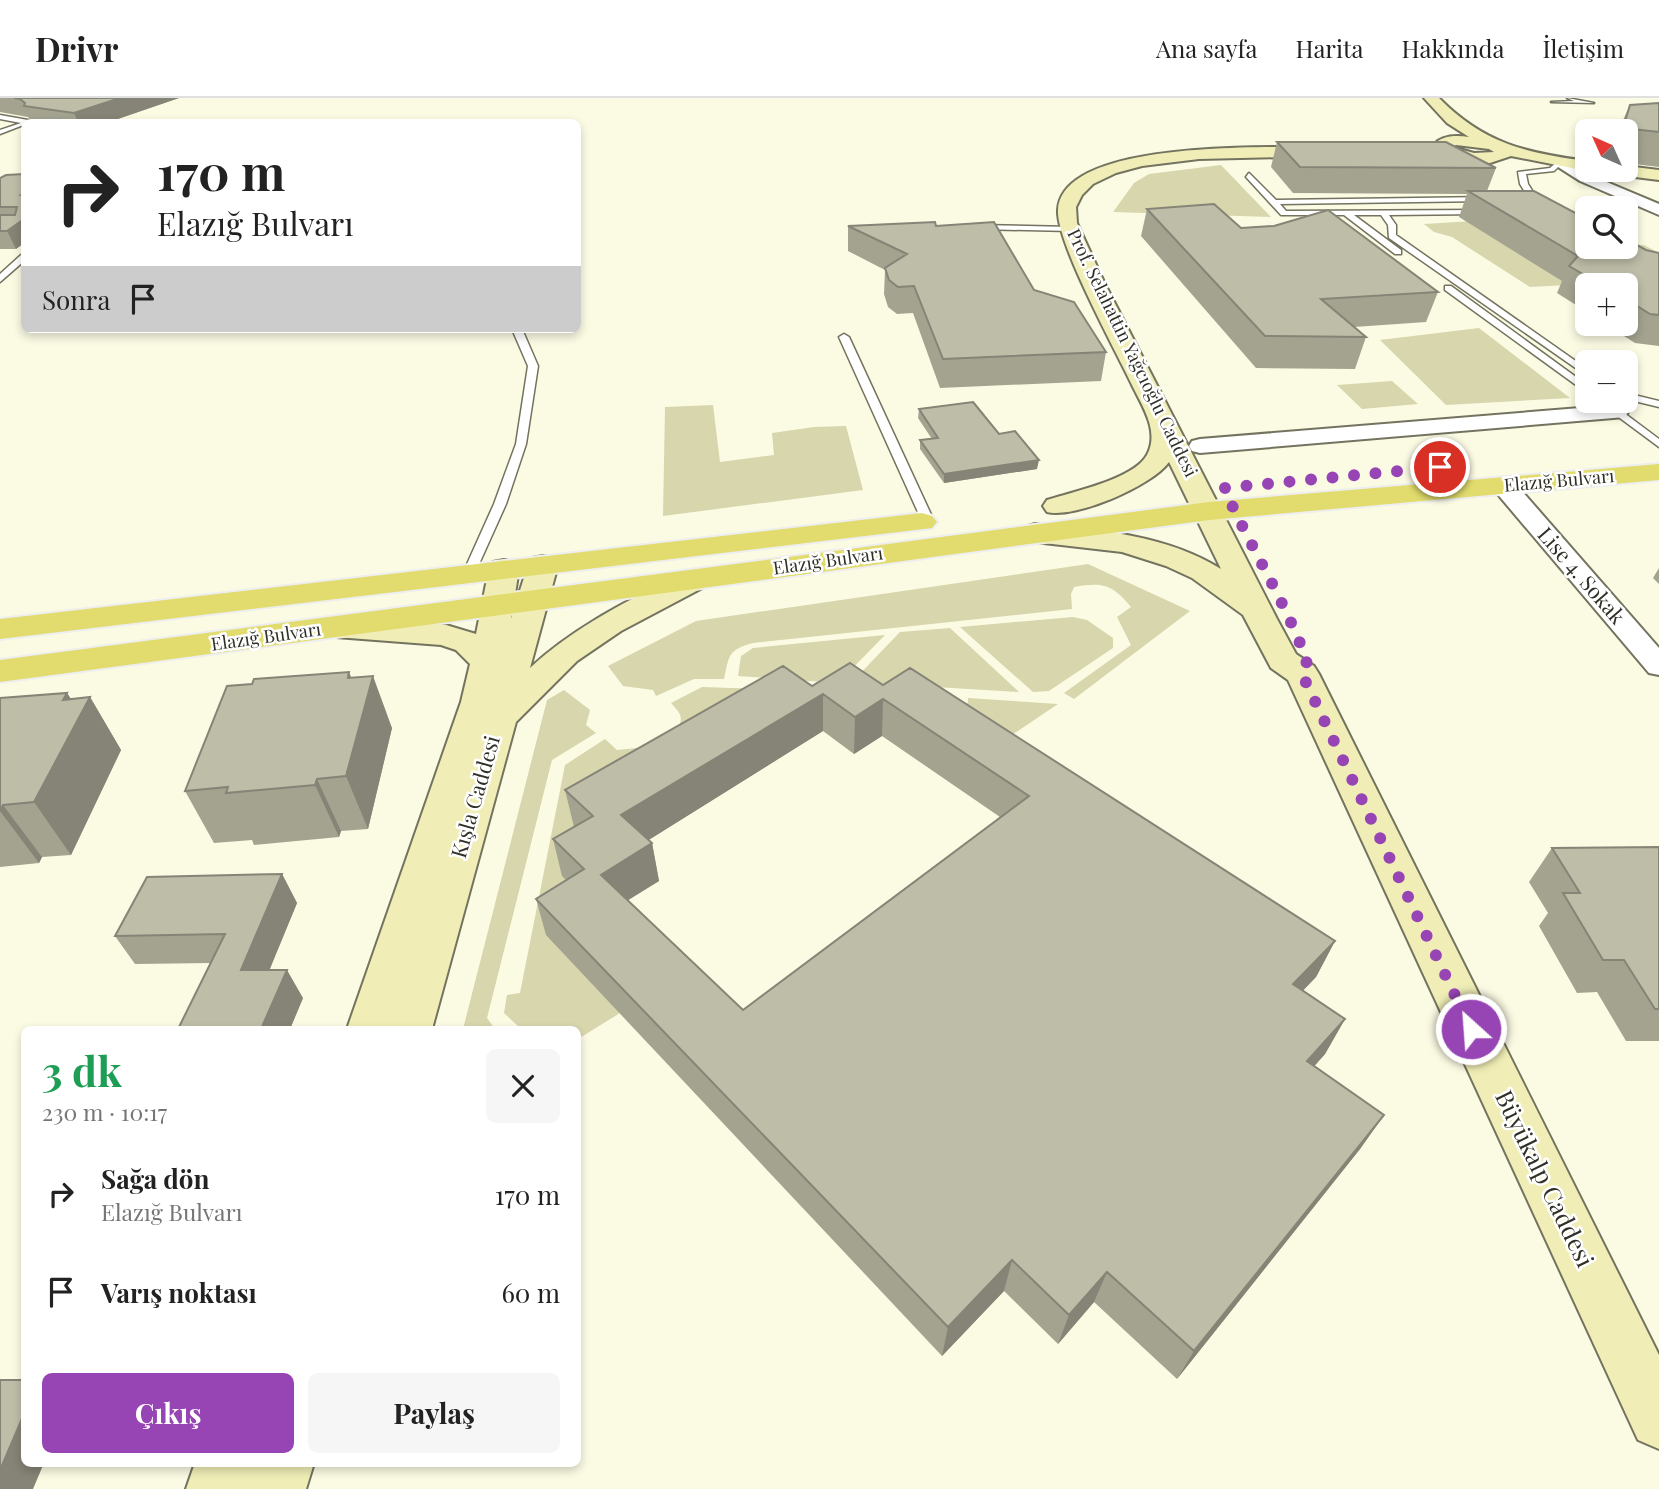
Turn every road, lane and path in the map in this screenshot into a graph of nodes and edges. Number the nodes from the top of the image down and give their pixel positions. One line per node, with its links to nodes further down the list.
1 (1431, 98): 5 (street)
2 (1561, 98): 3 (lane)
3 (1570, 98)
4 (0, 117): 6 (lane)
5 (1452, 120): 9 (street); 10 (street)
6 (21, 122)
7 (21, 125): 8 (lane)
8 (0, 132)
9 (1435, 147): 10 (street); 10 (street)
10 (1496, 150): 11 (street)
11 (1555, 162): 12 (street); 18 (lane); 20 (street)
12 (1575, 164)
13 (1638, 172): 15 (street)
14 (1248, 175): 19 (lane)
15 (1659, 175)
16 (1496, 199): 19 (lane)
17 (1520, 199): 18 (lane)
18 (1532, 199): 22 (lane)
19 (1273, 202): 23 (lane)
20 (1659, 209)
21 (1490, 212): 24 (lane)
22 (1531, 212)
23 (1347, 214): 24 (lane); 33 (lane)
24 (1383, 214): 32 (lane)
25 (974, 227): 26 (lane)
26 (1071, 229): 28 (street, Prof. Selahattin Yağcıoğlu Caddesi); 38 (street, Prof. Selahattin Yağcıoğlu Caddesi)
27 (21, 260): 29 (lane)
28 (1107, 264)
29 (0, 279)
30 (519, 333): 49 (lane)
31 (844, 337): 45 (lane)
32 (1575, 365)
33 (1575, 381)
34 (1638, 404): 35 (lane)
35 (1659, 404)
36 (1575, 407): 39 (street)
37 (1625, 413): 40 (lane)
38 (1177, 423): 39 (street, Prof. Selahattin Yağcıoğlu Caddesi); 43 (street, Prof. Selahattin Yağcıoğlu Caddesi); 44 (street)
39 (1200, 446): 43 (street, Prof. Selahattin Yağcıoğlu Caddesi)
40 (1659, 446): 43 (main road, Elazığ Bulvarı)
41 (1659, 472): 42 (main road, Elazığ Bulvarı)
42 (1504, 485): 43 (main road, Elazığ Bulvarı); 57 (street, Lise 4. Sokak)
43 (1216, 493): 44 (main road, Elazığ Bulvarı); 46 (main road, Elazığ Bulvarı); 53 (street, Büyükalp Caddesi); 59 (street, Büyükalp Caddesi)
44 (1057, 506): 45 (main road, Elazığ Bulvarı)
45 (928, 521): 47 (main road, Elazığ Bulvarı)
46 (1035, 533): 50 (main road, Elazığ Bulvarı); 53 (street)
47 (543, 565): 48 (main road, Elazığ Bulvarı); 51 (street, Kışla Caddesi)
48 (505, 569): 49 (main road, Elazığ Bulvarı); 52 (street)
49 (469, 573): 55 (main road, Elazığ Bulvarı)
50 (695, 579): 51 (main road, Elazığ Bulvarı); 60 (street)
51 (533, 601): 52 (main road, Elazığ Bulvarı); 60 (street, Kışla Caddesi)
52 (496, 607): 54 (main road, Elazığ Bulvarı); 56 (street)
53 (1261, 619): 59 (street, Büyükalp Caddesi)
54 (335, 628): 56 (street); 58 (main road, Elazığ Bulvarı)
55 (0, 629)
56 (487, 662): 61 (street)
57 (1659, 666)
58 (0, 671)
59 (1302, 674): 63 (street, Büyükalp Caddesi)
60 (499, 718): 62 (street, Kışla Caddesi)
61 (371, 1026)
62 (410, 1026)
63 (1646, 1366): 64 (street, Büyükalp Caddesi)
64 (1659, 1419)
65 (225, 1467): 67 (street)
66 (282, 1467): 68 (street)
67 (217, 1489)
68 (275, 1489)

